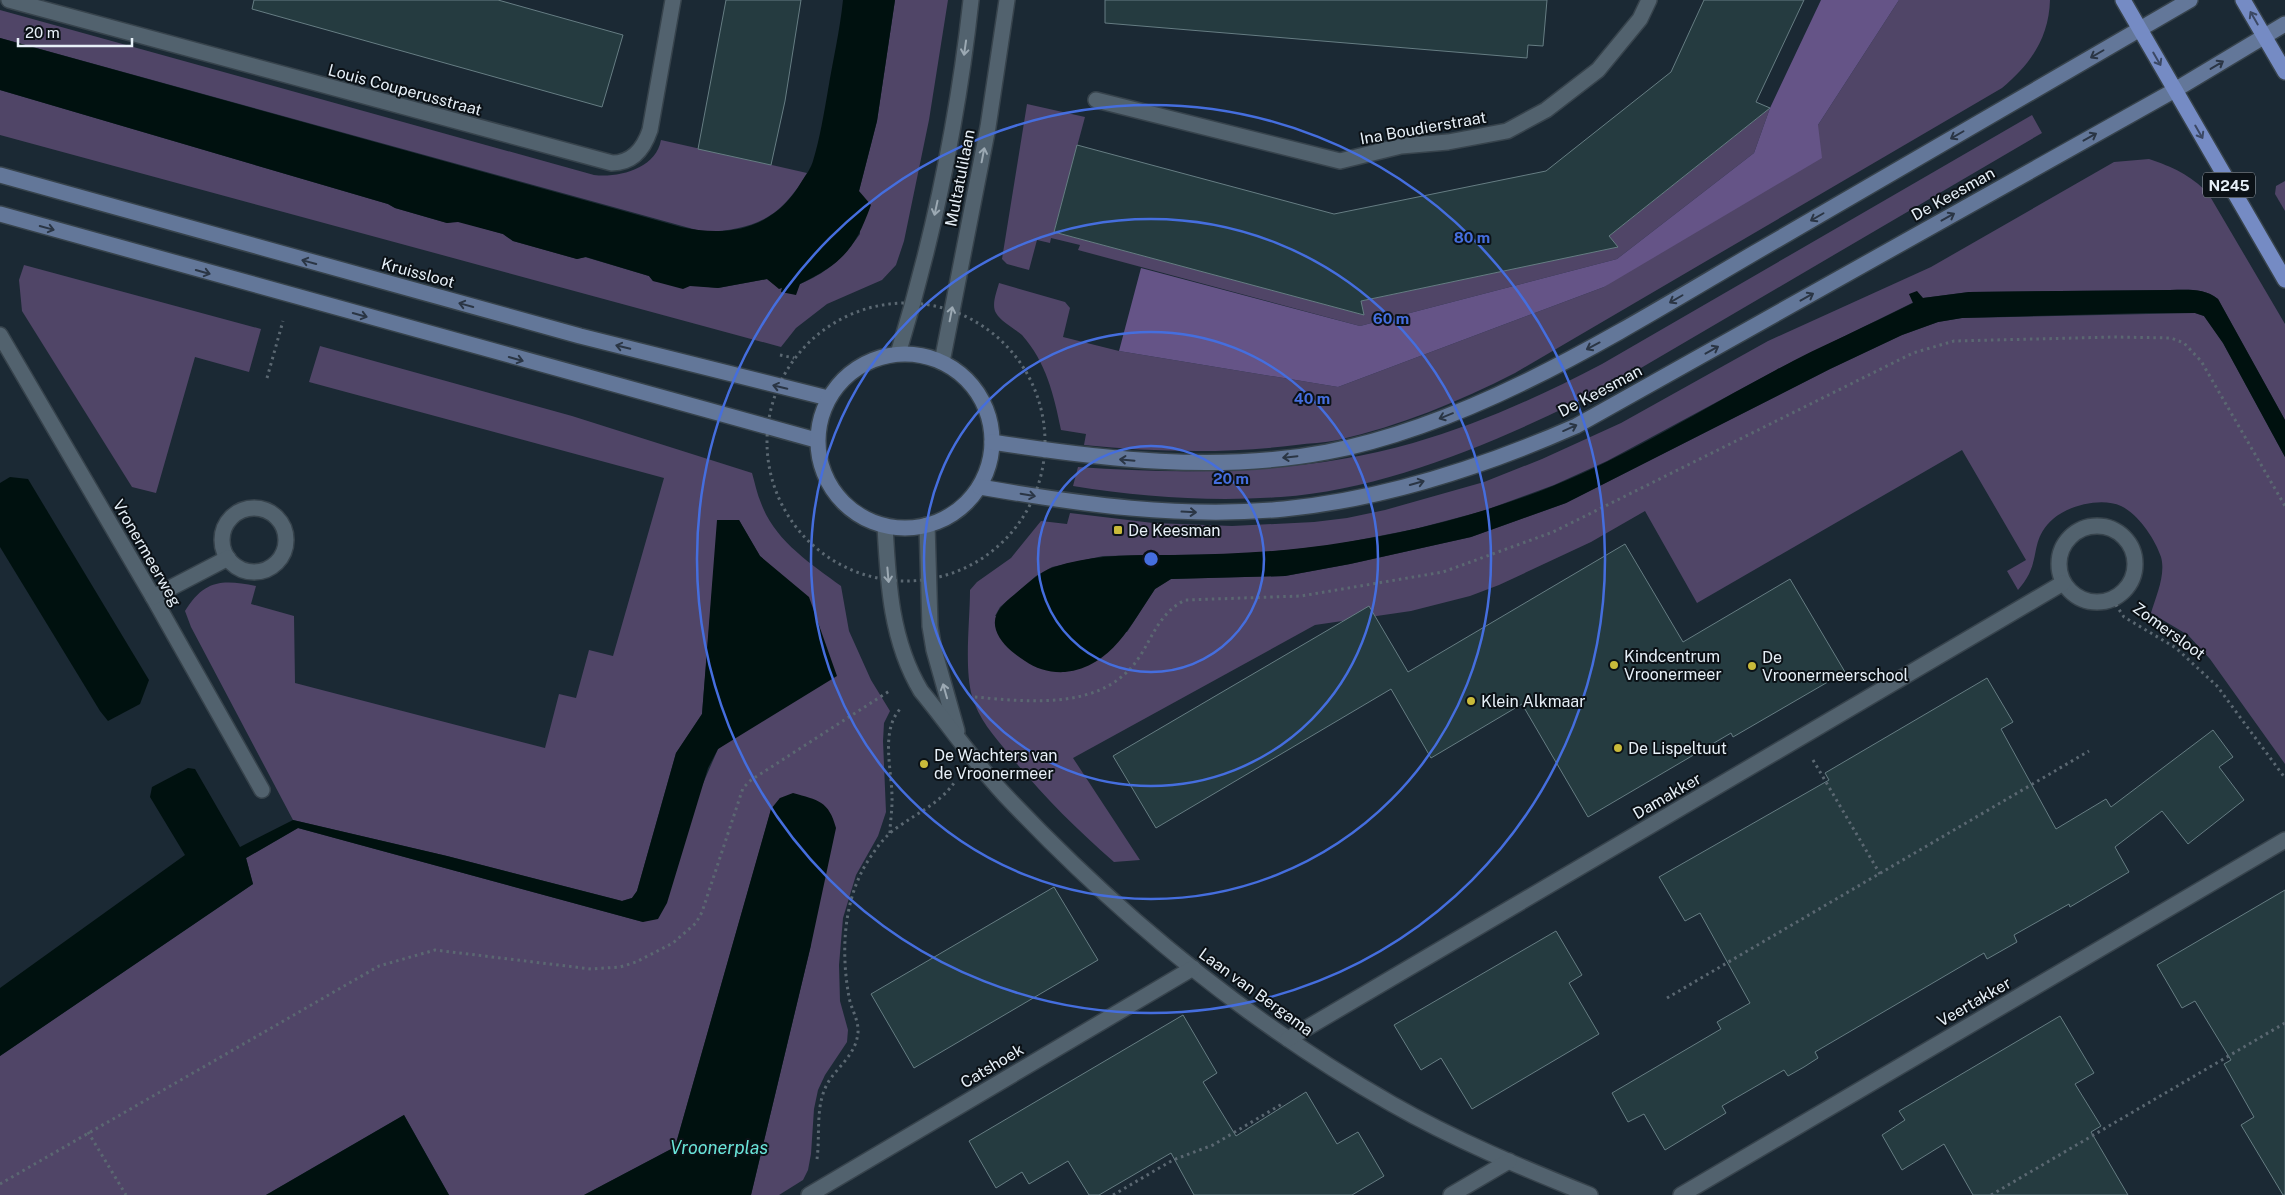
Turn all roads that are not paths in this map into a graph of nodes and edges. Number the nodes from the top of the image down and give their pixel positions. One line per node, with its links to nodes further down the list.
1 (9, 0): 2 (street, Louis Couperusstraat)
2 (672, 0)
3 (971, 0): 19 (street, Multatulilaan, one-way to 19)
4 (1007, 0): 20 (street, Multatulilaan, one-way to 4)
5 (1649, 0): 14 (street, Ina Boudierstraat)
6 (2123, 0): 10 (main road, N245)
7 (2190, 0): 10 (street)
8 (2243, 0): 11 (main road, one-way to 8)
9 (2285, 24): 11 (street, De Keesman)
10 (2140, 29): 13 (main road, N245, one-way to 13); 23 (street, one-way to 23)
11 (2264, 37): 12 (main road); 13 (street, De Keesman, one-way to 11)
12 (2285, 72)
13 (2174, 90): 17 (main road, N245, one-way to 17); 24 (street, De Keesman, one-way to 13)
14 (1096, 100)
15 (0, 175): 21 (street, Kruissloot, one-way to 15)
16 (0, 214): 22 (street, one-way to 22)
17 (2285, 280)
18 (0, 335): 29 (street, Vronermeerweg)
19 (898, 354): 20 (street); 21 (street)
20 (942, 362): 23 (street)
21 (828, 398): 22 (street)
22 (816, 440): 26 (street)
23 (992, 442): 24 (street)
24 (980, 487): 25 (street)
25 (926, 525): 26 (street); 30 (street, Laan van Bergama, one-way to 25)
26 (885, 526): 30 (street, Laan van Bergama, one-way to 30)
27 (228, 558): 27 (street); 29 (street)
28 (2063, 583): 28 (street); 34 (street, Damakker)
29 (153, 597): 31 (street, Vronermeerweg)
30 (958, 738): 33 (street, Laan van Bergama)
31 (262, 790)
32 (2285, 840): 39 (street, Veertakker)
33 (1193, 968): 34 (street, Laan van Bergama); 36 (street, Catshoek)
34 (1288, 1039): 35 (street, Laan van Bergama)
35 (1509, 1161): 37 (street); 38 (street, Laan van Bergama)
36 (809, 1195)
37 (1451, 1195)
38 (1590, 1195)
39 (1681, 1195)

